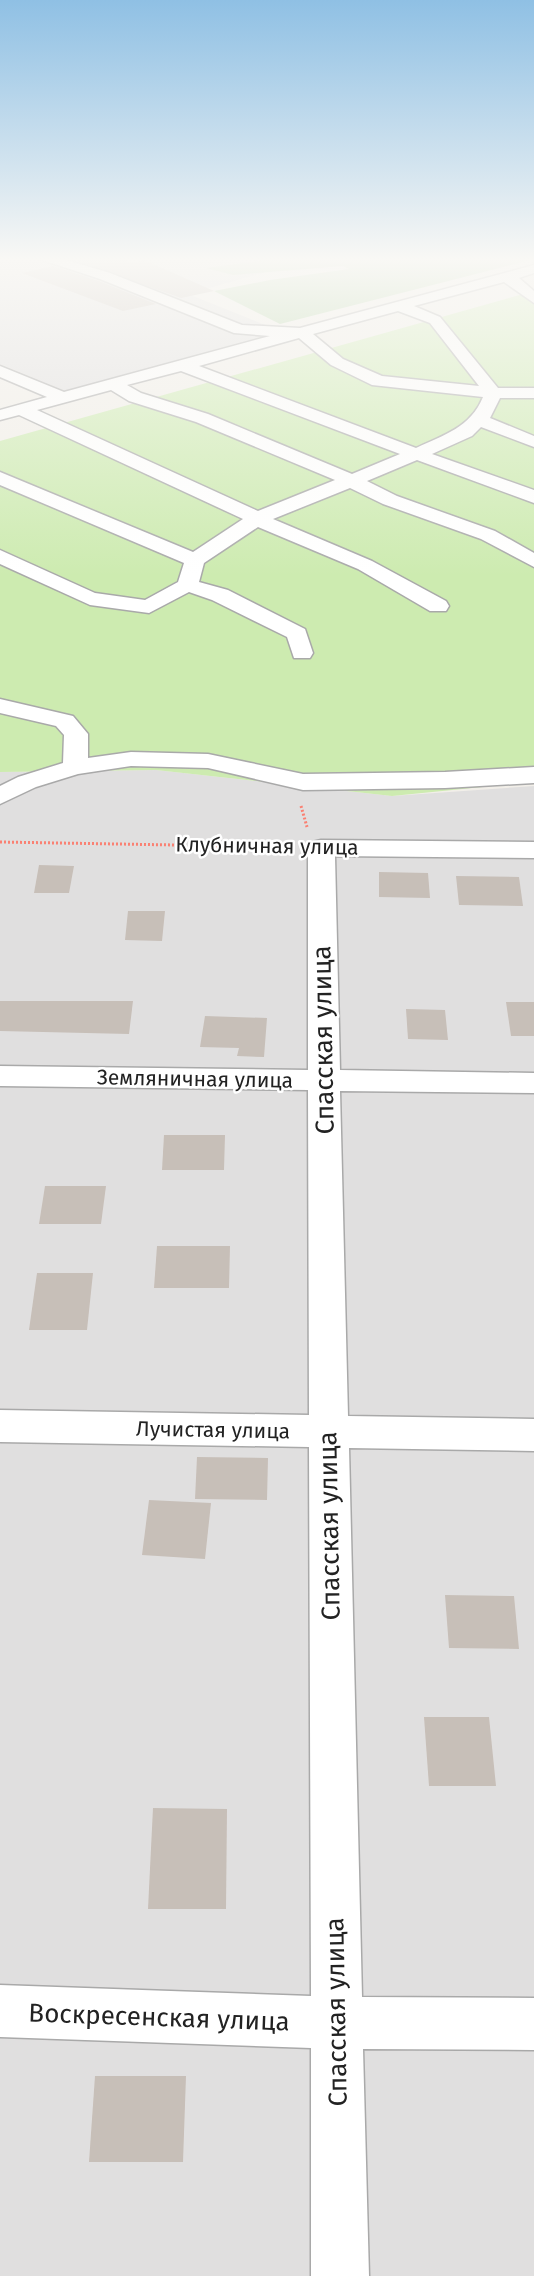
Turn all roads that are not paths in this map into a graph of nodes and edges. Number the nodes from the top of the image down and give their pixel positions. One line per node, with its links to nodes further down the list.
1 (189, 363): 4 (street)
2 (338, 363): 7 (street)
3 (469, 363): 7 (street)
4 (182, 365): 6 (street); 15 (street)
5 (0, 371): 9 (street)
6 (115, 385): 9 (street); 17 (street)
7 (493, 393): 8 (street); 12 (street)
8 (534, 393)
9 (66, 399): 10 (street)
10 (30, 414): 11 (street); 13 (street); 19 (street)
11 (0, 415)
12 (479, 420): 14 (street); 15 (street)
13 (0, 432)
14 (534, 442)
15 (419, 453): 17 (street); 18 (street)
16 (0, 478): 21 (street)
17 (352, 480): 19 (street); 22 (street)
18 (534, 497)
19 (259, 519): 21 (street); 24 (street)
20 (0, 556): 23 (street)
21 (195, 560): 23 (street)
22 (534, 561)
23 (187, 585): 25 (street)
24 (438, 606)
25 (302, 653)
26 (0, 705): 27 (street)
27 (75, 767): 28 (street); 29 (street)
28 (534, 775)
29 (0, 796)
30 (321, 848): 31 (street, Клубничная улица); 33 (street, Спасская улица)
31 (534, 850)
32 (0, 1076): 33 (street, Земляничная улица)
33 (323, 1080): 34 (street, Земляничная улица); 36 (street, Спасская улица)
34 (534, 1083)
35 (0, 1426): 36 (street, Лучистая улица)
36 (328, 1432): 37 (street, Лучистая улица); 39 (street, Спасская улица)
37 (534, 1435)
38 (0, 2011): 39 (street, Воскресенская улица)
39 (336, 2024): 40 (street, Воскресенская улица); 41 (street, Спасская улица)
40 (534, 2025)
41 (340, 2276)

